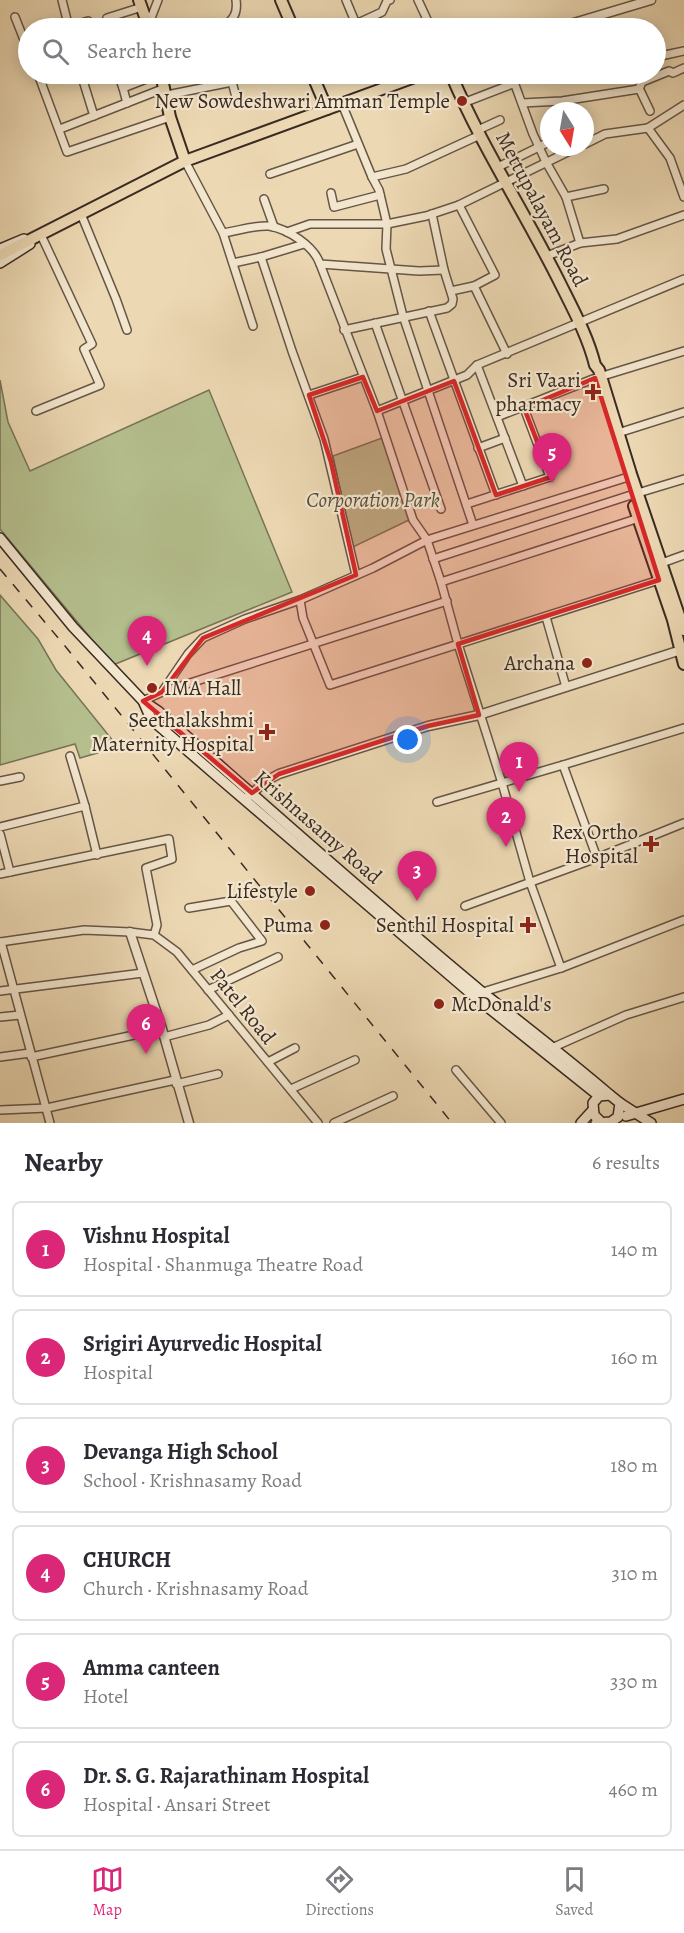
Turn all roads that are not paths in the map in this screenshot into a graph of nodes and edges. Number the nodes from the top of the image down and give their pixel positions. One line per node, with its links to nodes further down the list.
1 (62, 0): 11 (street)
2 (158, 0): 13 (street)
3 (236, 0): 14 (street)
4 (281, 0): 15 (highway)
5 (346, 0): 16 (street)
6 (390, 0): 17 (street)
7 (418, 0): 18 (street)
8 (646, 1): 19 (street)
9 (141, 4): 12 (street)
10 (15, 17): 20 (street)
11 (66, 18)
12 (107, 18)
13 (150, 18)
14 (233, 18)
15 (289, 18)
16 (354, 18)
17 (369, 18)
18 (426, 18)
19 (590, 18)
20 (18, 25)
21 (683, 53): 22 (street)
22 (666, 56)
23 (684, 68): 24 (street)
24 (666, 72)
25 (42, 84): 54 (street)
26 (84, 84): 50 (street)
27 (122, 84): 38 (street)
28 (134, 84): 38 (street)
29 (163, 84): 40 (highway)
30 (219, 84): 40 (street)
31 (233, 84): 41 (street)
32 (316, 84): 48 (highway)
33 (396, 84): 46 (highway)
34 (455, 84): 44 (highway, Mettupalayam Road)
35 (511, 84): 44 (street)
36 (514, 84): 45 (street)
37 (641, 84): 39 (street)
38 (123, 88): 43 (street)
39 (639, 88): 42 (street); 49 (street)
40 (166, 92): 43 (street); 51 (highway)
41 (237, 97)
42 (565, 101): 45 (street)
43 (127, 103): 50 (street)
44 (463, 103): 55 (highway, Mettupalayam Road)
45 (522, 103): 58 (street)
46 (342, 104): 48 (highway); 57 (street)
47 (684, 105): 53 (street)
48 (327, 110): 61 (highway)
49 (650, 111)
50 (94, 116): 54 (street)
51 (170, 117): 54 (street); 61 (highway)
52 (500, 120): 55 (street)
53 (648, 128): 56 (street); 66 (street)
54 (60, 129)
55 (479, 133): 63 (highway, Mettupalayam Road); 65 (street)
56 (594, 140)
57 (358, 144): 64 (street); 65 (street)
58 (540, 148): 63 (street)
59 (543, 156): 62 (street)
60 (559, 156): 62 (street)
61 (185, 160): 75 (highway); 81 (street)
62 (546, 162): 67 (street); 71 (street)
63 (498, 167): 67 (highway, Mettupalayam Road)
64 (270, 174)
65 (372, 177): 70 (street)
66 (681, 177): 72 (street)
67 (507, 182): 74 (street); 87 (highway, Mettupalayam Road)
68 (604, 189): 71 (street)
69 (331, 193): 70 (street)
70 (380, 195): 78 (street)
71 (566, 197): 83 (street)
72 (684, 197)
73 (264, 199): 79 (street)
74 (459, 205): 76 (street); 95 (street)
75 (81, 214): 82 (highway); 102 (street)
76 (432, 214): 78 (street); 93 (street)
77 (684, 215): 83 (street)
78 (387, 224): 80 (street); 92 (street)
79 (274, 228): 80 (street); 81 (street)
80 (287, 232): 84 (street)
81 (223, 233): 90 (street)
82 (40, 235): 85 (main road); 86 (highway); 89 (main road); 114 (street)
83 (580, 243): 87 (street)
84 (304, 244): 88 (street); 91 (street)
85 (0, 249)
86 (0, 255)
87 (547, 256): 99 (highway, Mettupalayam Road)
88 (261, 257): 90 (street); 111 (street)
89 (0, 263)
90 (233, 263): 101 (street)
91 (320, 264): 92 (street); 103 (street)
92 (390, 268): 93 (street); 98 (street)
93 (444, 270): 96 (street)
94 (684, 279): 99 (street)
95 (474, 286): 96 (street); 105 (street)
96 (451, 291): 97 (street)
97 (429, 311): 98 (street); 109 (street)
98 (403, 316): 100 (street); 110 (street)
99 (579, 322): 105 (street); 108 (highway, Mettupalayam Road)
100 (375, 323): 103 (street); 112 (street)
101 (253, 326)
102 (127, 330)
103 (344, 330): 107 (street)
104 (684, 351): 108 (street)
105 (507, 354): 106 (street)
106 (477, 365): 109 (street); 117 (street)
107 (363, 377): 111 (street); 115 (street)
108 (596, 378): 113 (street); 118 (highway, Mettupalayam Road); 121 (highway, Mettupalayam Road)
109 (454, 381): 110 (street); 120 (street)
110 (428, 392): 112 (street); 126 (street)
111 (309, 395): 135 (street)
112 (404, 401): 115 (street); 127 (street)
113 (524, 408): 117 (street); 123 (street)
114 (36, 411)
115 (377, 411): 131 (street)
116 (684, 412): 118 (street)
117 (497, 417): 119 (street)
118 (618, 433): 124 (highway, Mettupalayam Road)
119 (505, 438): 120 (street); 123 (street)
120 (478, 448): 125 (street)
121 (625, 477): 124 (highway, Mettupalayam Road); 129 (street)
122 (684, 480): 124 (street)
123 (523, 486): 125 (street)
124 (634, 494): 128 (highway, Mettupalayam Road); 133 (street); 134 (highway, Mettupalayam Road)
125 (496, 495): 126 (street)
126 (467, 504): 129 (street)
127 (441, 509)
128 (639, 518): 136 (highway, Mettupalayam Road); 137 (street)
129 (473, 525): 131 (street)
130 (0, 538): 149 (main road, Krishnasamy Road)
131 (427, 540): 133 (street); 135 (street)
132 (684, 555): 134 (street)
133 (433, 559): 137 (street)
134 (662, 563): 140 (highway, Mettupalayam Road)
135 (356, 576): 138 (street)
136 (659, 580): 141 (street); 145 (highway, Mettupalayam Road)
137 (441, 582): 139 (street)
138 (300, 600): 143 (street); 148 (street)
139 (447, 601): 143 (street); 144 (street)
140 (682, 616): 142 (highway, Mettupalayam Road)
141 (546, 617): 144 (street); 147 (street)
142 (684, 630)
143 (313, 644): 144 (street); 148 (street)
144 (458, 644): 150 (street)
145 (682, 649): 146 (highway, Mettupalayam Road); 147 (street)
146 (684, 664)
147 (566, 687): 150 (street)
148 (162, 692): 149 (street)
149 (143, 701): 157 (main road, Krishnasamy Road)
150 (479, 715): 156 (street); 157 (street)
151 (684, 728): 153 (street)
152 (70, 756): 159 (street)
153 (563, 765): 156 (street); 164 (street)
154 (20, 777): 155 (street)
155 (0, 781)
156 (502, 783): 158 (street); 167 (street)
157 (248, 796): 181 (main road, Krishnasamy Road); 199 (main road)
158 (437, 802)
159 (85, 806): 161 (street); 163 (street)
160 (684, 824): 164 (street)
161 (0, 827)
162 (0, 834): 165 (street)
163 (97, 855): 165 (street); 172 (street)
164 (597, 858): 167 (street)
165 (10, 872): 166 (street)
166 (0, 874)
167 (530, 882): 168 (street); 175 (street)
168 (465, 906)
169 (189, 908): 176 (street)
170 (684, 920): 175 (street)
171 (130, 932): 172 (street, Patel Road); 173 (street, Patel Road); 177 (street)
172 (154, 935): 176 (street, Patel Road)
173 (1, 942): 178 (street)
174 (278, 957): 179 (street)
175 (561, 968): 181 (street)
176 (192, 970): 179 (street, Patel Road)
177 (143, 973): 178 (street); 186 (street)
178 (14, 990): 180 (street); 183 (street)
179 (208, 990): 184 (street, Patel Road)
180 (0, 992)
181 (483, 992): 187 (main road, Krishnasamy Road)
182 (684, 997): 187 (street)
183 (20, 1015): 185 (street); 189 (street)
184 (229, 1015): 186 (street); 192 (street, Patel Road)
185 (0, 1017)
186 (163, 1033): 189 (street); 195 (street)
187 (554, 1047): 197 (main road, Krishnasamy Road)
188 (295, 1048): 192 (street)
189 (31, 1055): 190 (street); 201 (street)
190 (0, 1058)
191 (355, 1060): 196 (street)
192 (268, 1062): 196 (street, Patel Road)
193 (456, 1070): 210 (street)
194 (218, 1074): 195 (street)
195 (176, 1082): 201 (street); 207 (street)
196 (291, 1089): 208 (street, Patel Road)
197 (610, 1095): 199 (main road); 204 (main road)
198 (393, 1096): 209 (street)
199 (599, 1096): 203 (main road)
200 (684, 1097): 204 (main road)
201 (47, 1108): 202 (street); 206 (street)
202 (0, 1110)
203 (592, 1111): 205 (main road); 211 (main road)
204 (628, 1113): 205 (main road); 212 (main road)
205 (599, 1122)
206 (51, 1123)
207 (189, 1123)
208 (318, 1123)
209 (334, 1123)
210 (501, 1123)
211 (581, 1123)
212 (651, 1123)

